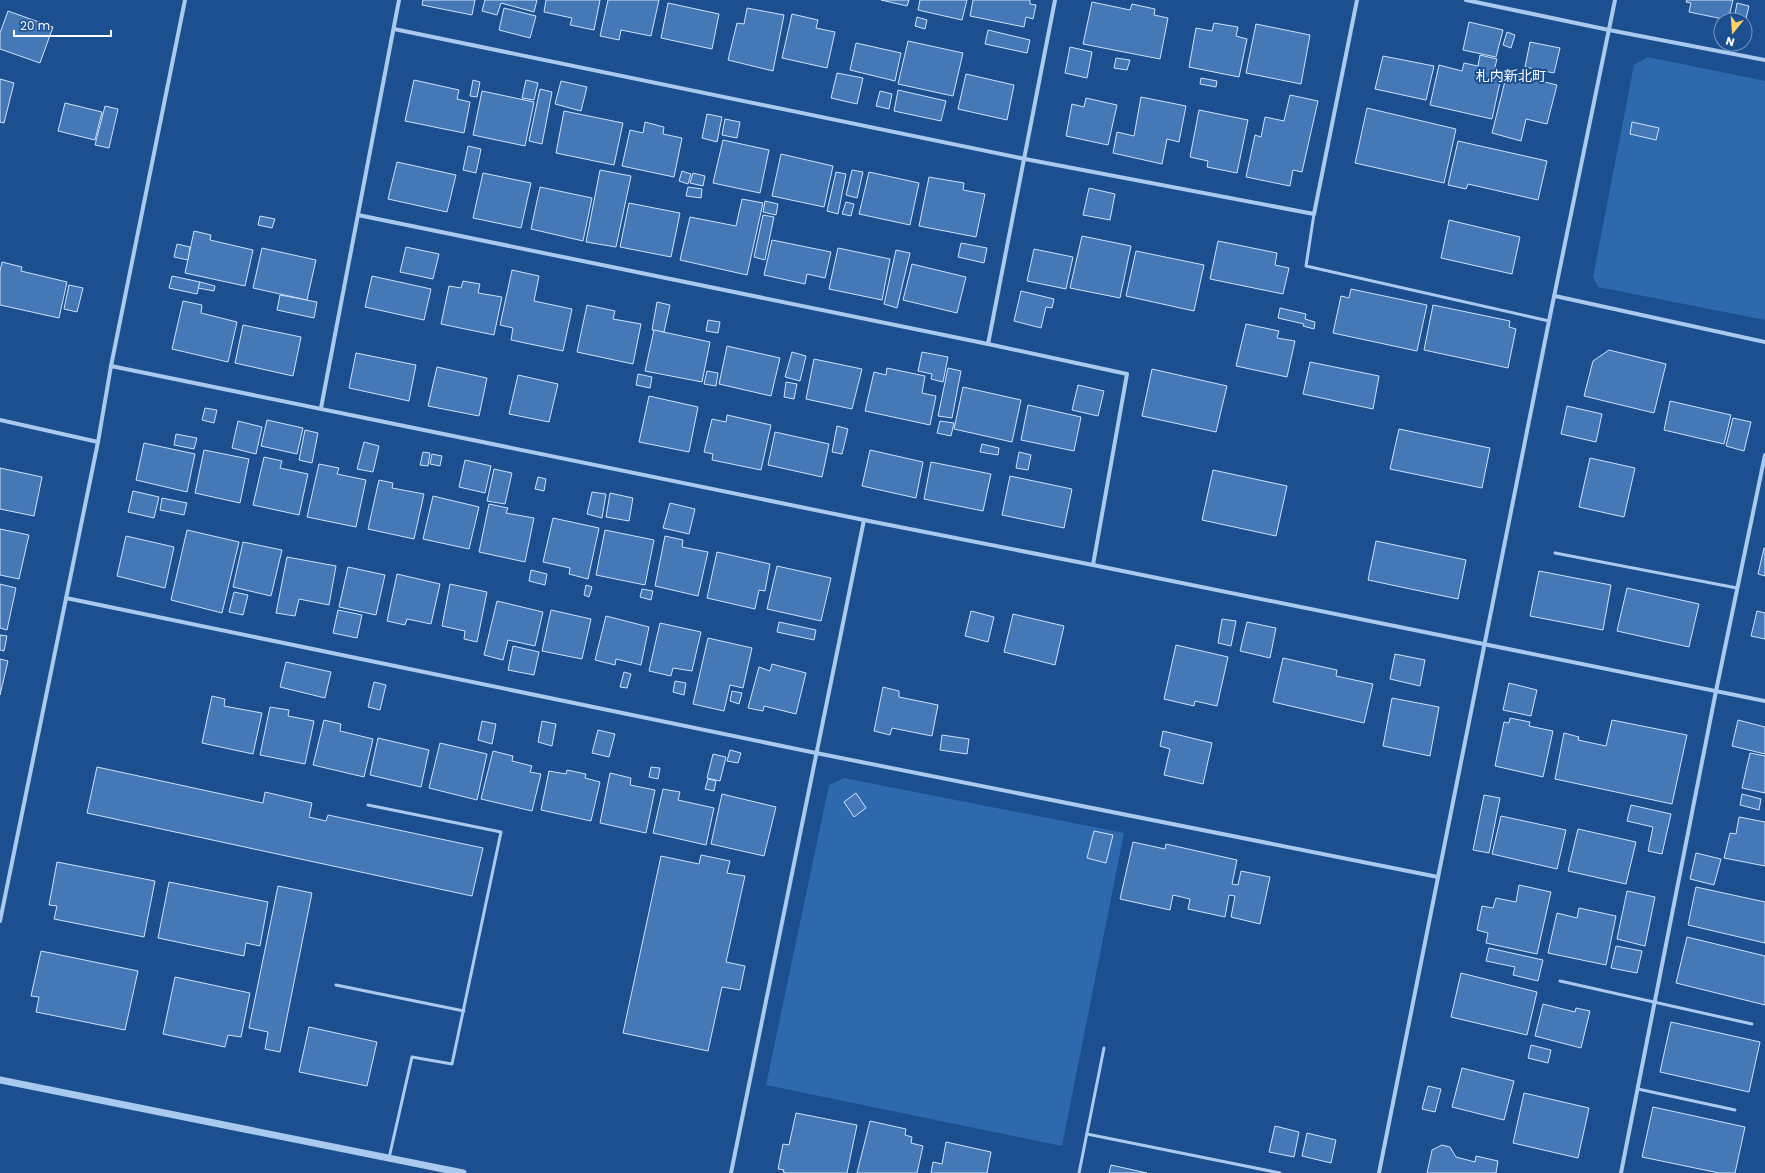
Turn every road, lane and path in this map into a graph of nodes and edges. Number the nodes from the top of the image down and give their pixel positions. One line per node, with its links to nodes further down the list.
1 (185, 0): 17 (street)
2 (399, 0): 7 (street)
3 (1055, 0): 10 (street)
4 (1357, 0): 11 (street)
5 (1466, 0): 8 (street)
6 (1615, 0): 8 (street)
7 (394, 29): 10 (street); 12 (street)
8 (1609, 30): 9 (street); 13 (street)
9 (1765, 60)
10 (1025, 159): 11 (street); 16 (street)
11 (1314, 214): 14 (lane)
12 (358, 215): 16 (street); 18 (street)
13 (1555, 296): 14 (street); 15 (street)
14 (1549, 321): 27 (street)
15 (1765, 342)
16 (988, 344): 24 (street)
17 (112, 366): 18 (street); 20 (street)
18 (321, 408): 22 (street)
19 (0, 420): 20 (street)
20 (98, 442): 26 (street)
21 (1765, 455): 25 (street)
22 (864, 520): 24 (street); 30 (street)
23 (1555, 553): 25 (lane)
24 (1093, 565): 27 (street)
25 (1737, 588): 28 (street)
26 (66, 598): 30 (street); 33 (street)
27 (1485, 645): 28 (street); 32 (street)
28 (1716, 691): 29 (street); 36 (street)
29 (1765, 701)
30 (816, 753): 32 (street); 46 (street)
31 (368, 805): 37 (lane)
32 (1438, 877): 49 (street)
33 (0, 921)
34 (1560, 981): 36 (lane)
35 (336, 985): 37 (lane)
36 (1655, 1002): 38 (lane); 41 (street)
37 (464, 1011): 44 (lane)
38 (1752, 1024)
39 (1104, 1048): 43 (lane)
40 (0, 1080): 44 (street)
41 (1638, 1089): 42 (lane); 50 (street)
42 (1735, 1110)
43 (1087, 1134): 47 (lane); 48 (lane)
44 (389, 1158): 45 (street)
45 (463, 1173)
46 (731, 1173)
47 (1079, 1173)
48 (1280, 1173)
49 (1379, 1173)
50 (1621, 1173)

